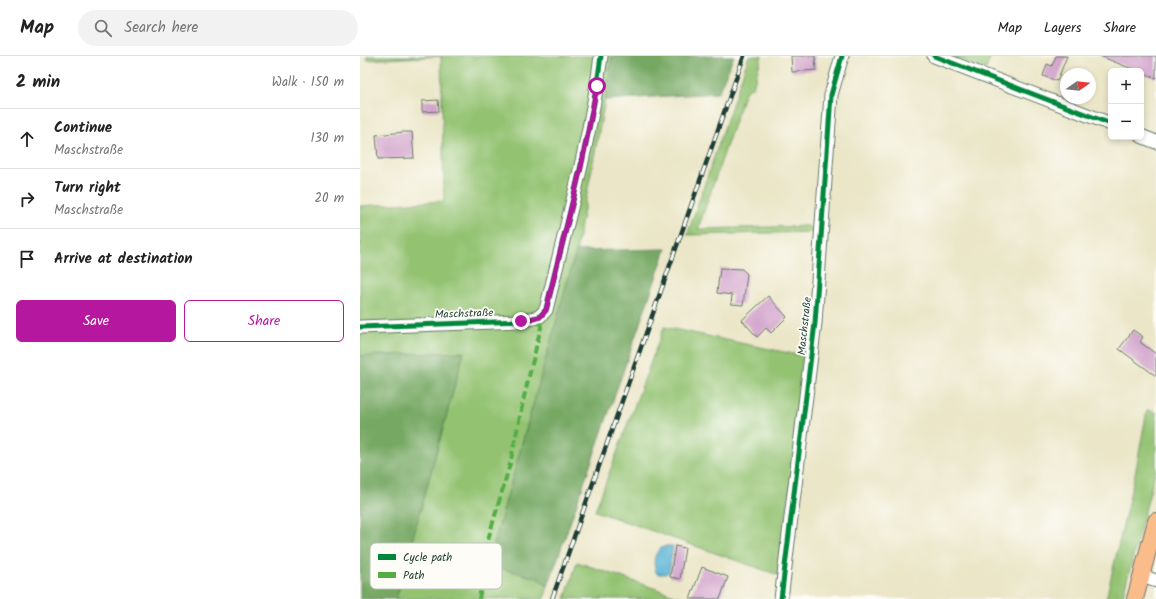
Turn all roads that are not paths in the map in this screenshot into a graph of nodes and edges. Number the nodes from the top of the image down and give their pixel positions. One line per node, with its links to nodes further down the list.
1 (601, 56): 7 (street, Maschstraße)
2 (842, 56): 10 (street, Maschstraße)
3 (934, 56): 4 (street)
4 (1108, 123)
5 (1144, 137): 6 (street)
6 (1156, 142)
7 (360, 327)
8 (1156, 521): 9 (main road)
9 (1149, 578): 11 (main road)
10 (781, 599)
11 (1136, 599)

